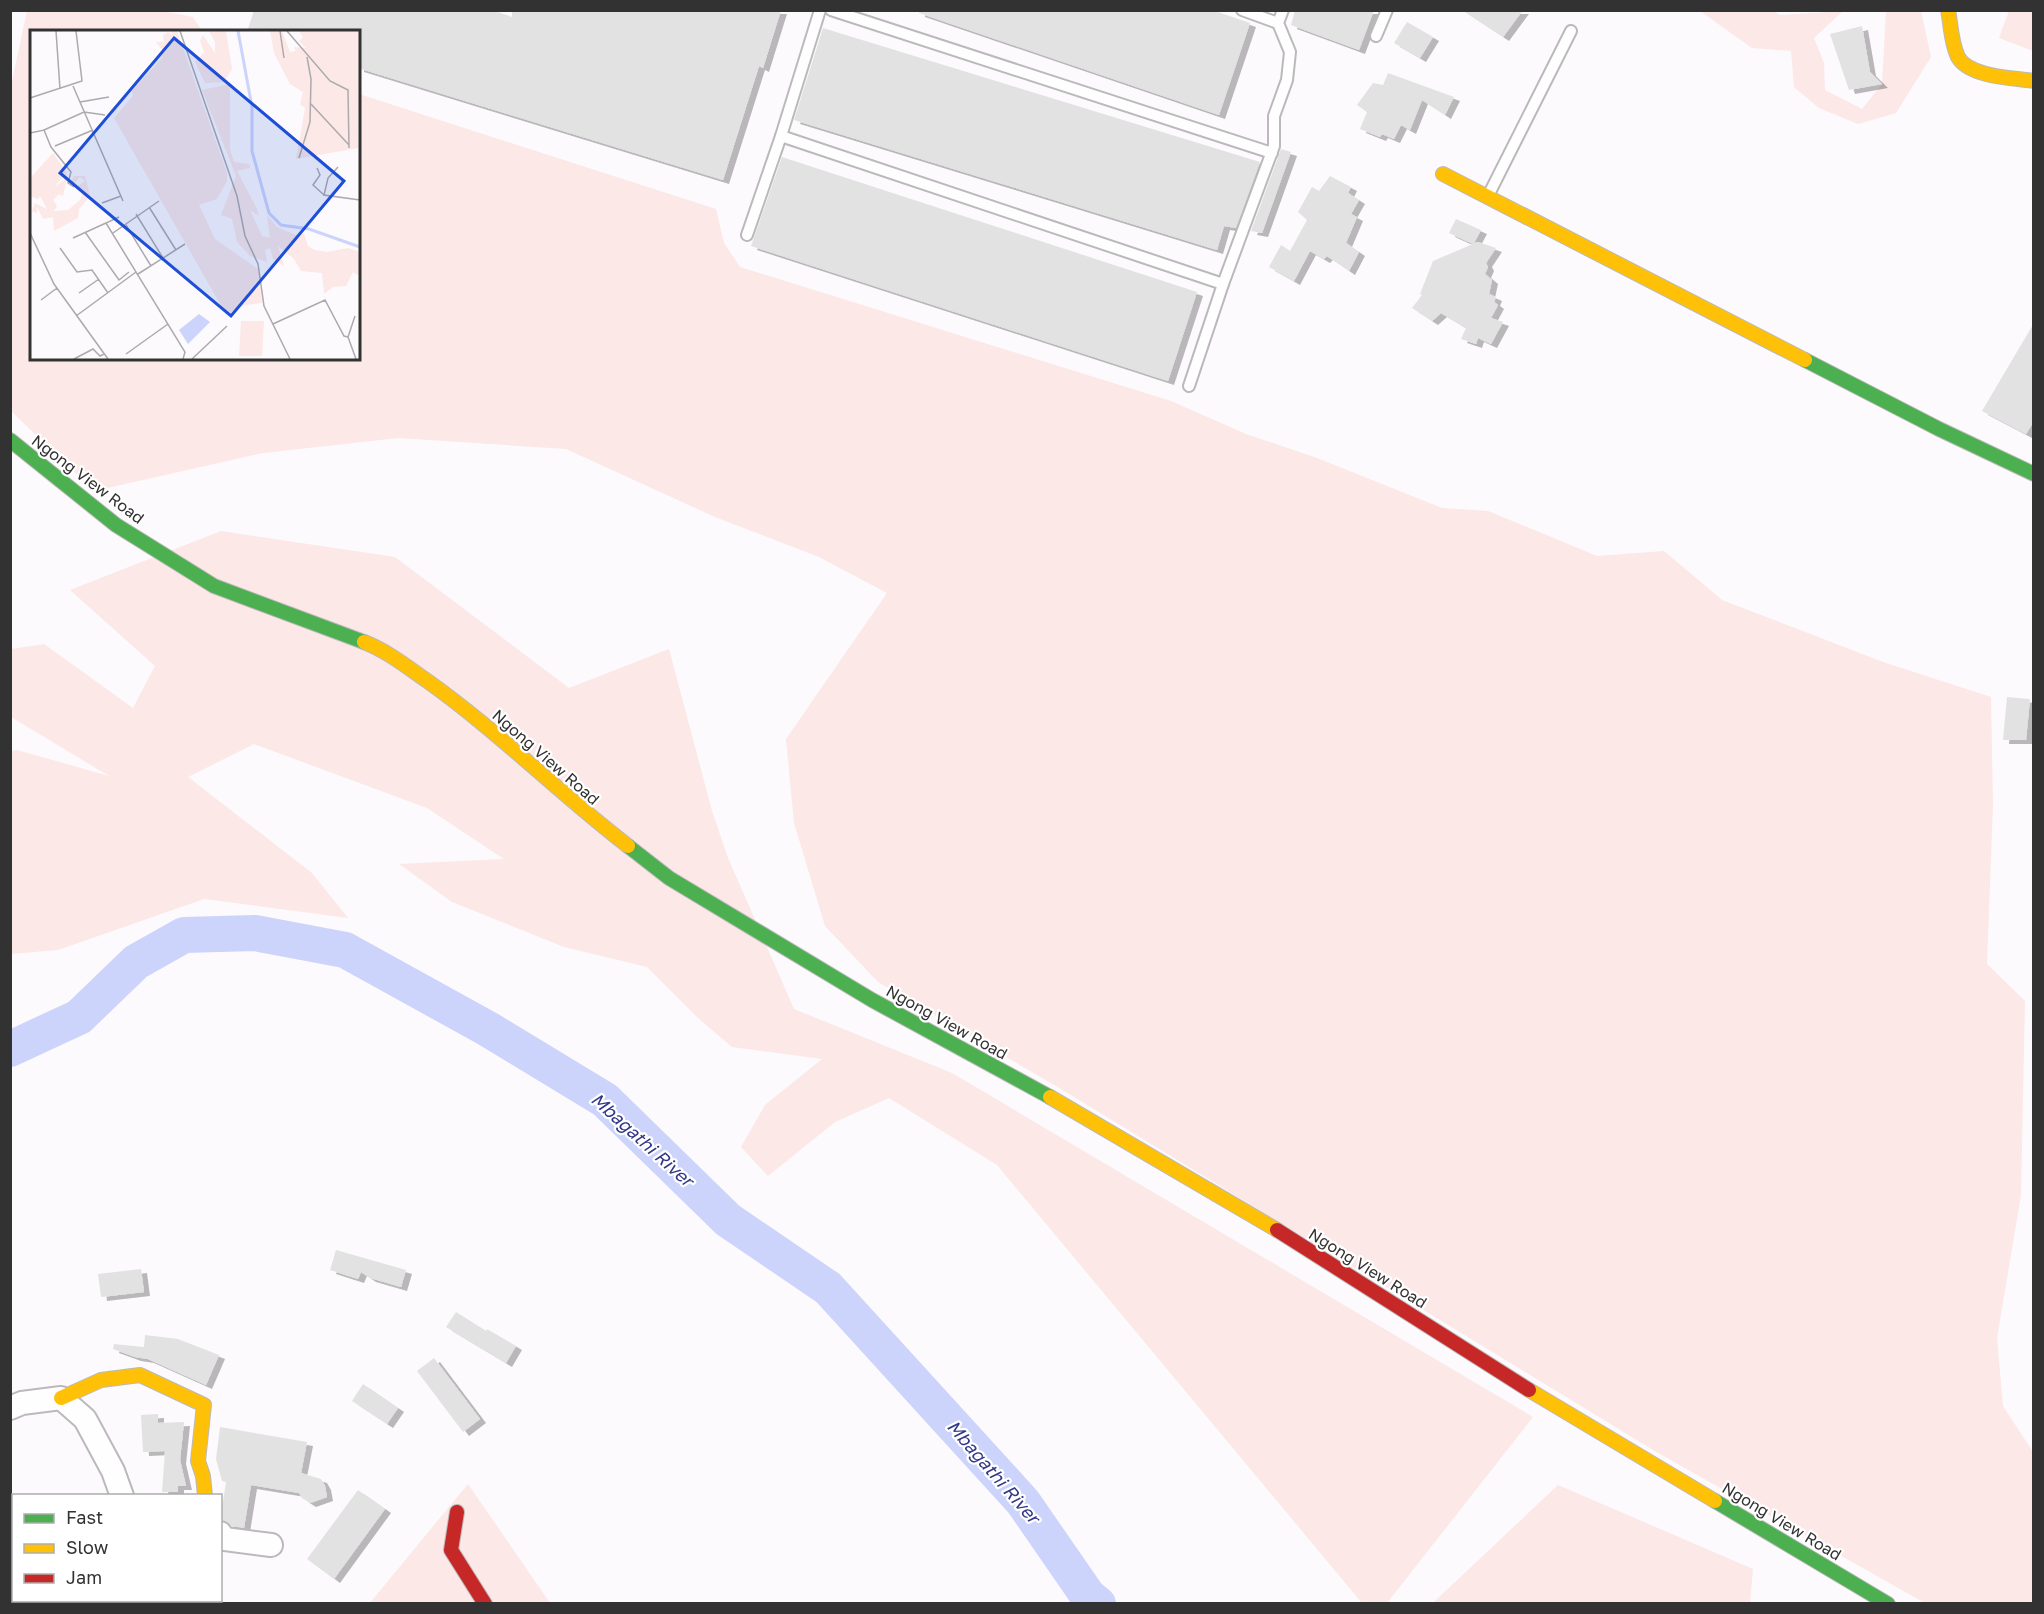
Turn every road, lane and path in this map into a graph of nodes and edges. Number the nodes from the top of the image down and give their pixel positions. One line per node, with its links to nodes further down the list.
1 (820, 10): 11 (lane)
2 (831, 10): 12 (lane)
3 (1242, 10): 7 (lane)
4 (1283, 10): 7 (lane)
5 (1387, 10): 9 (lane)
6 (1948, 10): 10 (street)
7 (1278, 23): 12 (lane)
8 (1571, 31): 14 (lane)
9 (1376, 36)
10 (2034, 81)
11 (781, 136): 15 (lane); 16 (lane)
12 (1272, 153): 16 (lane)
13 (1443, 174): 14 (street)
14 (1488, 196): 19 (street)
15 (747, 235)
16 (1223, 284): 17 (lane)
17 (1189, 386)
18 (13, 442): 28 (street, Ngong View Road)
19 (2034, 474)
20 (61, 1398): 21 (street); 22 (street); 23 (street)
21 (10, 1408)
22 (121, 1494)
23 (206, 1494)
24 (457, 1512): 27 (street)
25 (222, 1535): 26 (street)
26 (271, 1545)
27 (485, 1604)
28 (1888, 1604)

